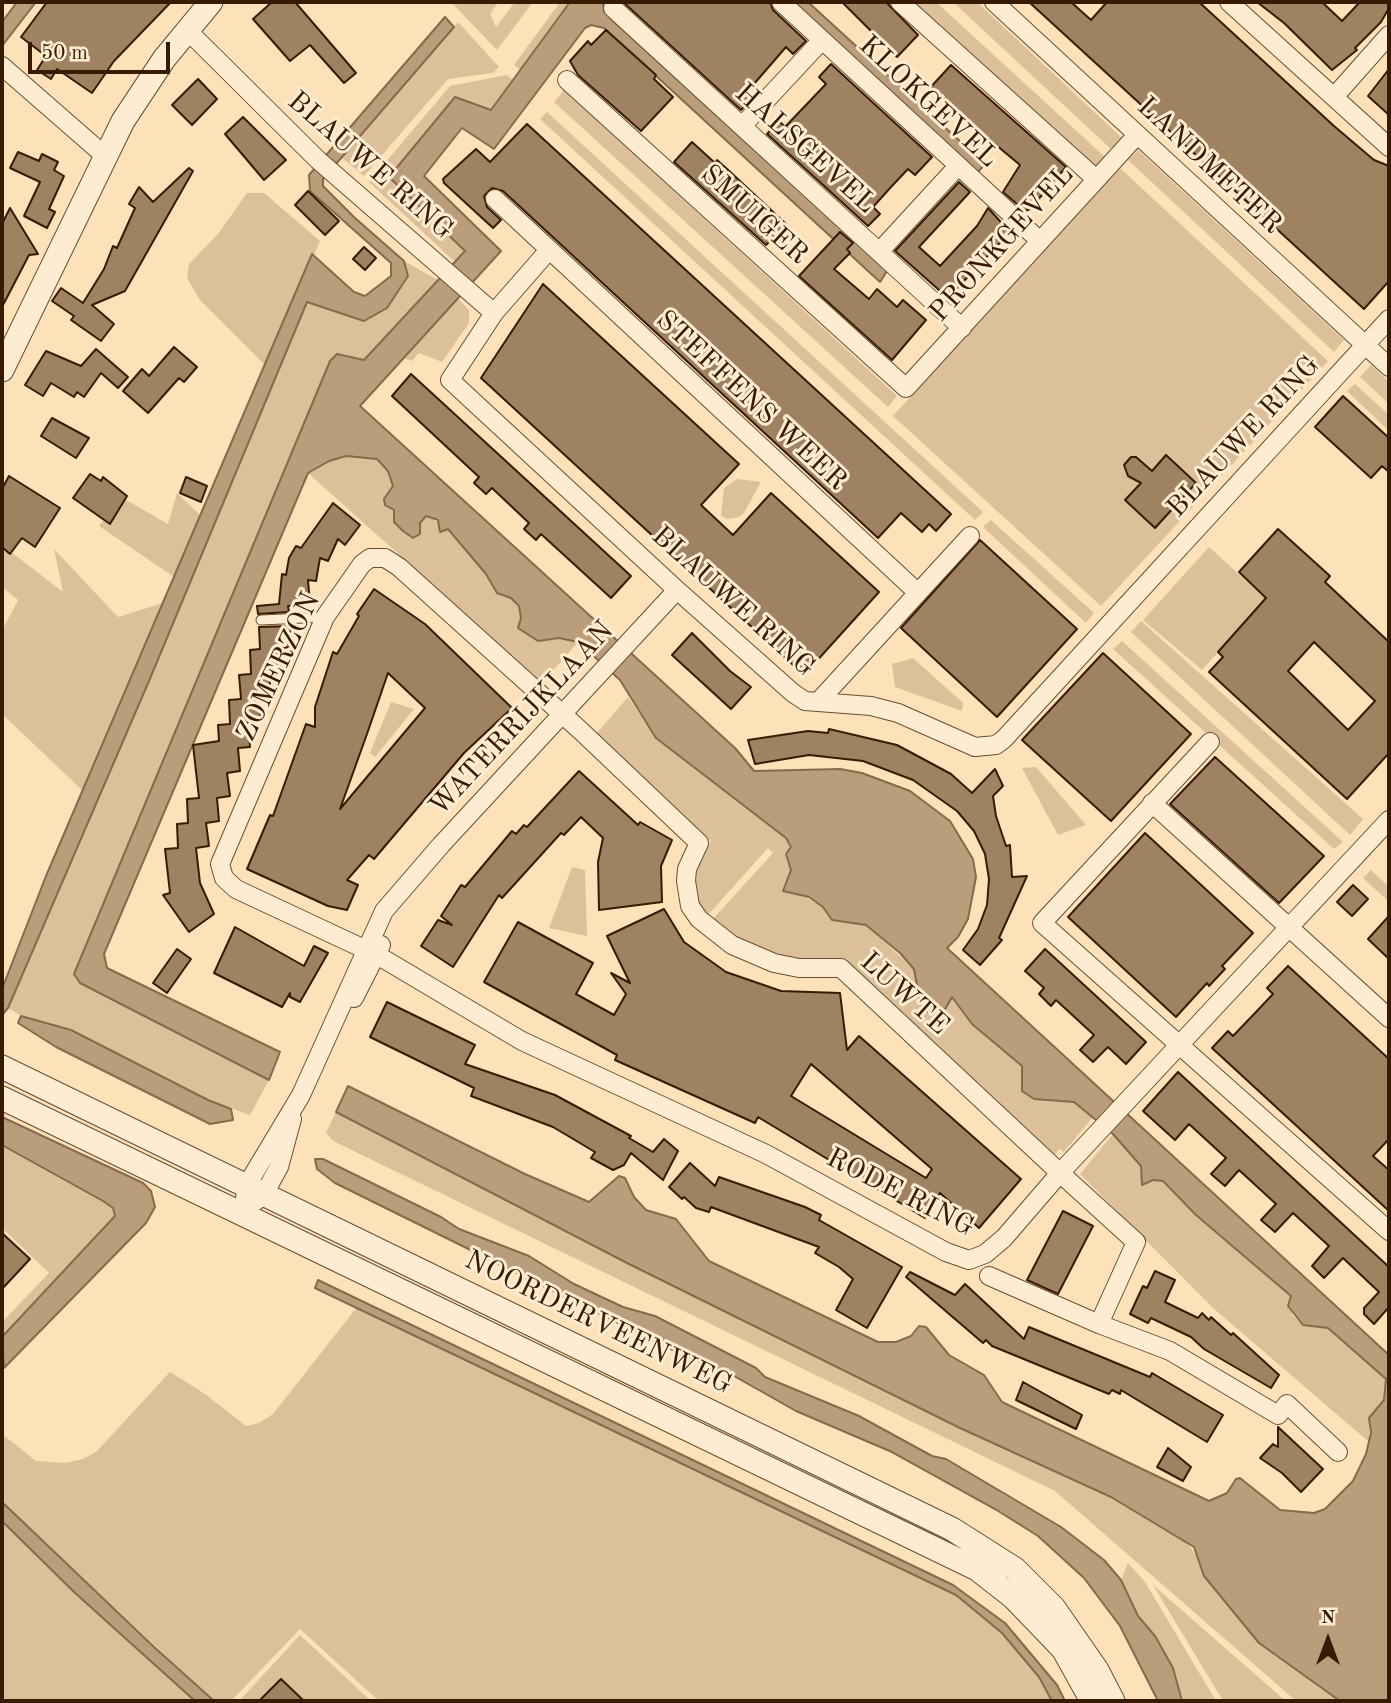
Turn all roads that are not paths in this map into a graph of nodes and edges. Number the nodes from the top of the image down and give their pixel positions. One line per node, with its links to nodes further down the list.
1 (211, 2): 7 (street)
2 (781, 2): 9 (street, KLOKGEVEL)
3 (900, 2): 18 (street)
4 (994, 2): 14 (street, LANDMETER)
5 (1229, 2): 12 (street)
6 (613, 8): 13 (street, HALSGEVEL)
7 (187, 30): 16 (street); 23 (street, BLAUWE RING)
8 (1389, 35): 12 (street)
9 (822, 40): 13 (street); 17 (street, KLOKGEVEL)
10 (2, 66): 16 (street)
11 (567, 80): 29 (street, SMUIGER)
12 (1334, 97): 15 (street)
13 (742, 126): 22 (street, HALSGEVEL)
14 (1137, 135): 18 (street, PRONKGEVEL); 26 (street, LANDMETER)
15 (1389, 147)
16 (104, 155): 28 (street)
17 (958, 166): 20 (street, KLOKGEVEL); 22 (street)
18 (1096, 179): 20 (street, PRONKGEVEL)
19 (495, 199): 21 (street, STEFFENS WEER)
20 (1040, 241): 25 (street, PRONKGEVEL)
21 (549, 250): 23 (street); 32 (street, STEFFENS WEER)
22 (879, 252): 25 (street, HALSGEVEL)
23 (494, 313): 31 (street, BLAUWE RING)
24 (1389, 319): 26 (street, BLAUWE RING)
25 (962, 328): 29 (street, PRONKGEVEL)
26 (1366, 345): 27 (street, LANDMETER); 35 (street, BLAUWE RING)
27 (1389, 367)
28 (2, 370)
29 (906, 388)
30 (970, 536): 32 (street)
31 (677, 590): 35 (street, BLAUWE RING); 36 (street, WATERRIJKLAAN)
32 (917, 592): 35 (street)
33 (325, 617): 34 (lane); 36 (street, ZOMERZON); 41 (street, ZOMERZON)
34 (261, 620)
35 (818, 702)
36 (563, 715): 41 (street, WATERRIJKLAAN); 46 (street, LUWTE)
37 (1210, 742): 38 (street)
38 (1152, 803): 40 (street); 43 (street)
39 (1389, 820): 40 (street, RODE RING)
40 (1290, 927): 42 (street); 43 (street, RODE RING)
41 (371, 952): 46 (street, RODE RING); 47 (street, WATERRIJKLAAN)
42 (1389, 1018)
43 (1180, 1046): 46 (street, RODE RING); 49 (street)
44 (2, 1068): 47 (street, NOORDERVEENWEG)
45 (2, 1097): 48 (street, NOORDERVEENWEG)
46 (1060, 1173): 51 (street)
47 (256, 1190): 48 (street, WATERRIJKLAAN); 54 (street, NOORDERVEENWEG)
48 (243, 1212): 53 (street, NOORDERVEENWEG)
49 (1389, 1231)
50 (989, 1276): 51 (street)
51 (1099, 1324): 52 (street)
52 (1338, 1452)
53 (1092, 1701)
54 (1113, 1701)

